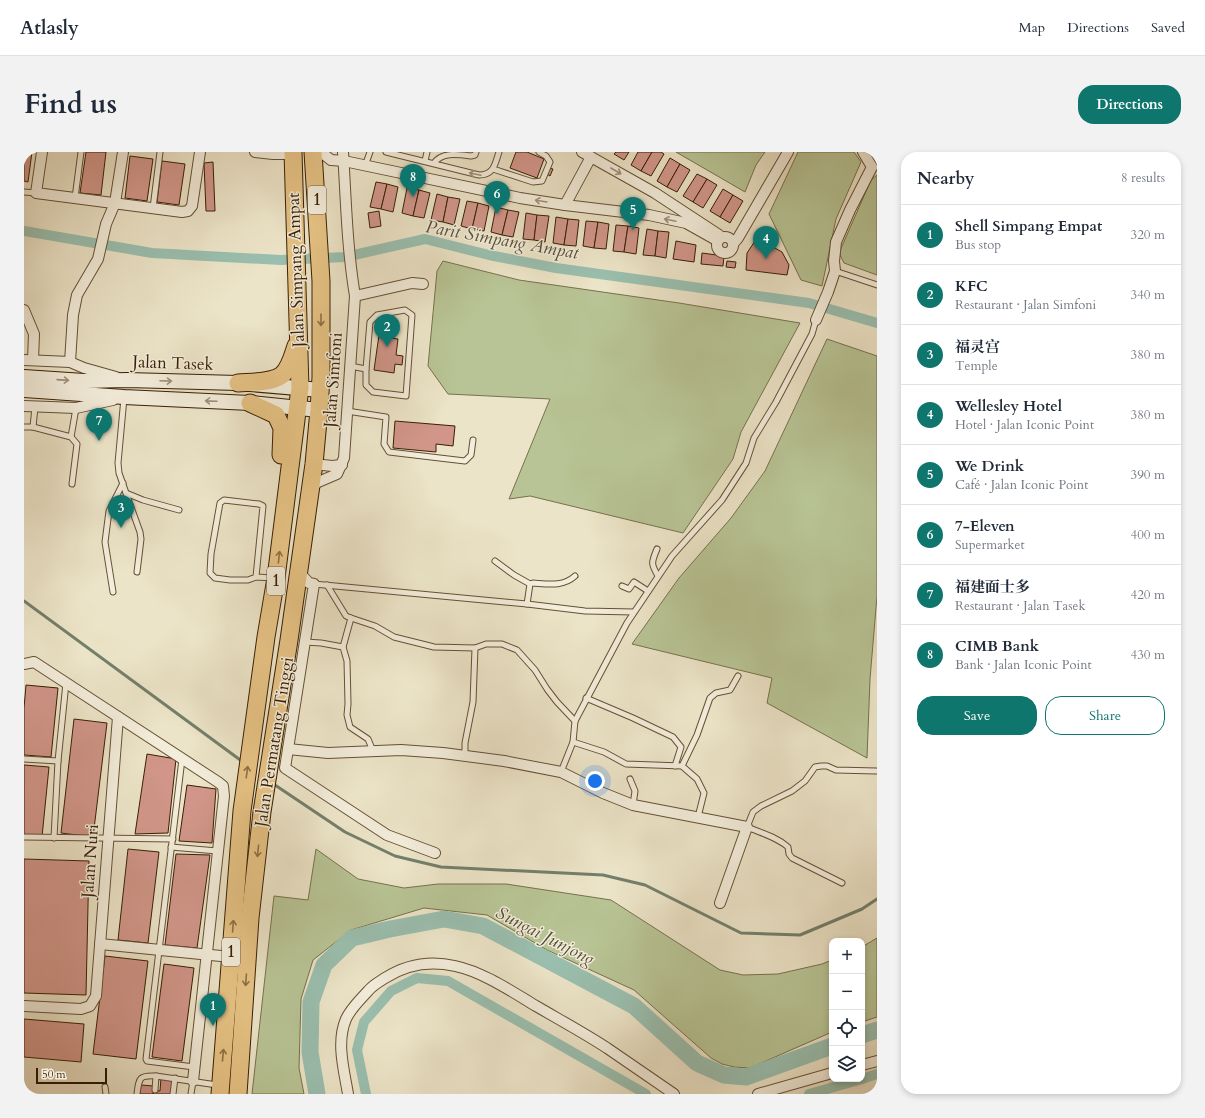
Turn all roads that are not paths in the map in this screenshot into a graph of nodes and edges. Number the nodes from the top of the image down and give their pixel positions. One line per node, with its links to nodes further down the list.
1 (42, 152): 27 (street)
2 (81, 152): 28 (lane)
3 (123, 152): 29 (street)
4 (160, 152): 31 (lane)
5 (200, 152): 31 (street)
6 (255, 152): 18 (street)
7 (313, 152): 50 (highway, Jalan Simpang Ampat / 1, one-way to 50)
8 (321, 152): 19 (street)
9 (370, 152): 23 (lane)
10 (386, 152): 21 (lane)
11 (427, 152): 21 (lane)
12 (476, 152): 22 (lane)
13 (499, 152): 25 (lane)
14 (539, 152): 25 (lane)
15 (582, 152): 20 (street)
16 (788, 152): 33 (street)
17 (863, 152): 24 (street)
18 (293, 153): 40 (highway, Jalan Simpang Ampat / 1)
19 (343, 157): 23 (street); 37 (street, Jalan Simfoni)
20 (591, 157): 30 (street); 32 (street, one-way to 32)
21 (425, 161): 22 (lane)
22 (434, 163): 25 (lane, one-way to 22)
23 (365, 166): 30 (street, one-way to 23)
24 (874, 166): 34 (street)
25 (493, 169)
26 (24, 192): 27 (lane)
27 (36, 193): 28 (street)
28 (75, 198): 29 (street)
29 (115, 203): 31 (street); 42 (street)
30 (565, 205): 32 (street, one-way to 30)
31 (153, 208)
32 (720, 239): 33 (street); 33 (street)
33 (732, 244)
34 (835, 271): 36 (lane); 39 (street)
35 (423, 284): 37 (street)
36 (877, 284)
37 (355, 296): 43 (street, Jalan Simfoni)
38 (24, 310): 41 (street)
39 (817, 318): 76 (lane)
40 (298, 341): 47 (highway); 48 (highway, Jalan Simpang Ampat / 1)
41 (29, 360): 42 (street)
42 (70, 362): 46 (street)
43 (350, 366): 44 (lane); 58 (street, Jalan Simfoni)
44 (366, 369): 44 (lane)
45 (24, 377): 46 (main road, Jalan Tasek, one-way to 46)
46 (127, 380): 47 (main road, Jalan Tasek, one-way to 47)
47 (238, 383): 48 (main road, Jalan Tasek)
48 (300, 388): 50 (main road, Jalan Tasek); 56 (highway, Jalan Permatang Tinggi / 1)
49 (24, 390): 51 (main road)
50 (320, 390): 57 (highway, Jalan Permatang Tinggi / 1)
51 (124, 397): 52 (main road, one-way to 51); 55 (street); 66 (lane)
52 (250, 403): 56 (main road); 71 (highway)
53 (24, 406): 54 (street)
54 (35, 407): 55 (street); 60 (lane)
55 (76, 408): 61 (lane)
56 (297, 408): 57 (main road); 63 (highway, Jalan Permatang Tinggi / 1)
57 (319, 410): 64 (highway, Jalan Permatang Tinggi / 1)
58 (347, 412): 62 (lane); 65 (street, Jalan Simfoni)
59 (24, 427): 60 (lane)
60 (33, 427): 61 (lane)
61 (71, 437): 67 (lane)
62 (473, 440)
63 (291, 460): 64 (highway); 71 (highway, Jalan Permatang Tinggi / 1)
64 (314, 464): 65 (street); 69 (highway, Jalan Permatang Tinggi / 1)
65 (342, 465): 69 (street)
66 (123, 483): 68 (lane); 84 (lane)
67 (72, 484)
68 (126, 493): 70 (lane); 74 (lane)
69 (309, 496): 79 (highway, Jalan Permatang Tinggi / 1)
70 (179, 510)
71 (282, 525): 78 (highway, Jalan Permatang Tinggi / 1, one-way to 71)
72 (657, 549): 76 (lane)
73 (495, 561): 80 (lane)
74 (137, 572)
75 (575, 576): 80 (lane)
76 (658, 576): 83 (lane)
77 (256, 577): 77 (lane); 78 (lane)
78 (276, 578): 124 (highway, Jalan Permatang Tinggi / 1, one-way to 78)
79 (307, 579): 81 (lane); 88 (street); 88 (highway, Jalan Permatang Tinggi / 1)
80 (530, 584): 85 (lane)
81 (327, 585): 85 (lane); 87 (lane)
82 (622, 586): 83 (lane)
83 (648, 590): 86 (lane)
84 (113, 592)
85 (527, 604): 86 (lane)
86 (634, 612): 94 (lane)
87 (351, 618): 89 (lane); 90 (lane)
88 (297, 641): 89 (lane); 98 (street); 140 (highway, Jalan Permatang Tinggi / 1, one-way to 140)
89 (343, 647): 99 (lane)
90 (475, 648): 96 (lane); 100 (lane)
91 (24, 664): 93 (street)
92 (738, 676): 105 (lane)
93 (66, 683): 95 (street); 103 (lane)
94 (586, 698): 96 (lane); 104 (lane)
95 (118, 716): 102 (street); 114 (street, Jalan Nuri)
96 (575, 721): 97 (lane)
97 (573, 742): 104 (lane); 107 (lane)
98 (288, 749): 99 (street); 118 (street)
99 (373, 751): 100 (street)
100 (465, 756): 107 (street)
101 (24, 759): 103 (lane)
102 (182, 759): 115 (lane); 117 (street)
103 (58, 761): 113 (lane)
104 (675, 766): 105 (lane)
105 (682, 766): 110 (lane)
106 (876, 771): 111 (lane)
107 (561, 772): 109 (street)
108 (630, 779): 109 (lane)
109 (633, 806): 110 (street)
110 (698, 817): 111 (street)
111 (747, 827): 119 (lane); 120 (street)
112 (24, 837): 113 (lane)
113 (54, 838): 114 (lane)
114 (108, 838): 115 (lane); 121 (street, Jalan Nuri)
115 (173, 838): 116 (lane)
116 (172, 847): 117 (lane); 122 (lane)
117 (217, 851): 123 (street)
118 (435, 853)
119 (842, 883)
120 (720, 903)
121 (100, 944): 122 (street); 125 (street, Jalan Nuri)
122 (159, 949): 123 (street); 128 (lane)
123 (206, 954): 124 (street); 128 (street)
124 (231, 956): 135 (highway, Jalan Permatang Tinggi / 1, one-way to 124)
125 (24, 1006)
126 (877, 1061): 127 (street)
127 (865, 1064)
128 (194, 1067): 132 (street)
129 (829, 1074): 143 (street)
130 (156, 1076): 131 (lane); 134 (lane); 137 (lane)
131 (175, 1078): 132 (lane); 138 (lane)
132 (192, 1081): 135 (lane); 139 (lane)
133 (105, 1088): 136 (lane)
134 (155, 1090)
135 (220, 1090)
136 (106, 1094)
137 (137, 1094)
138 (173, 1094)
139 (191, 1094)
140 (238, 1094)
141 (348, 1094): 142 (street)
142 (674, 1094)
143 (758, 1094)

